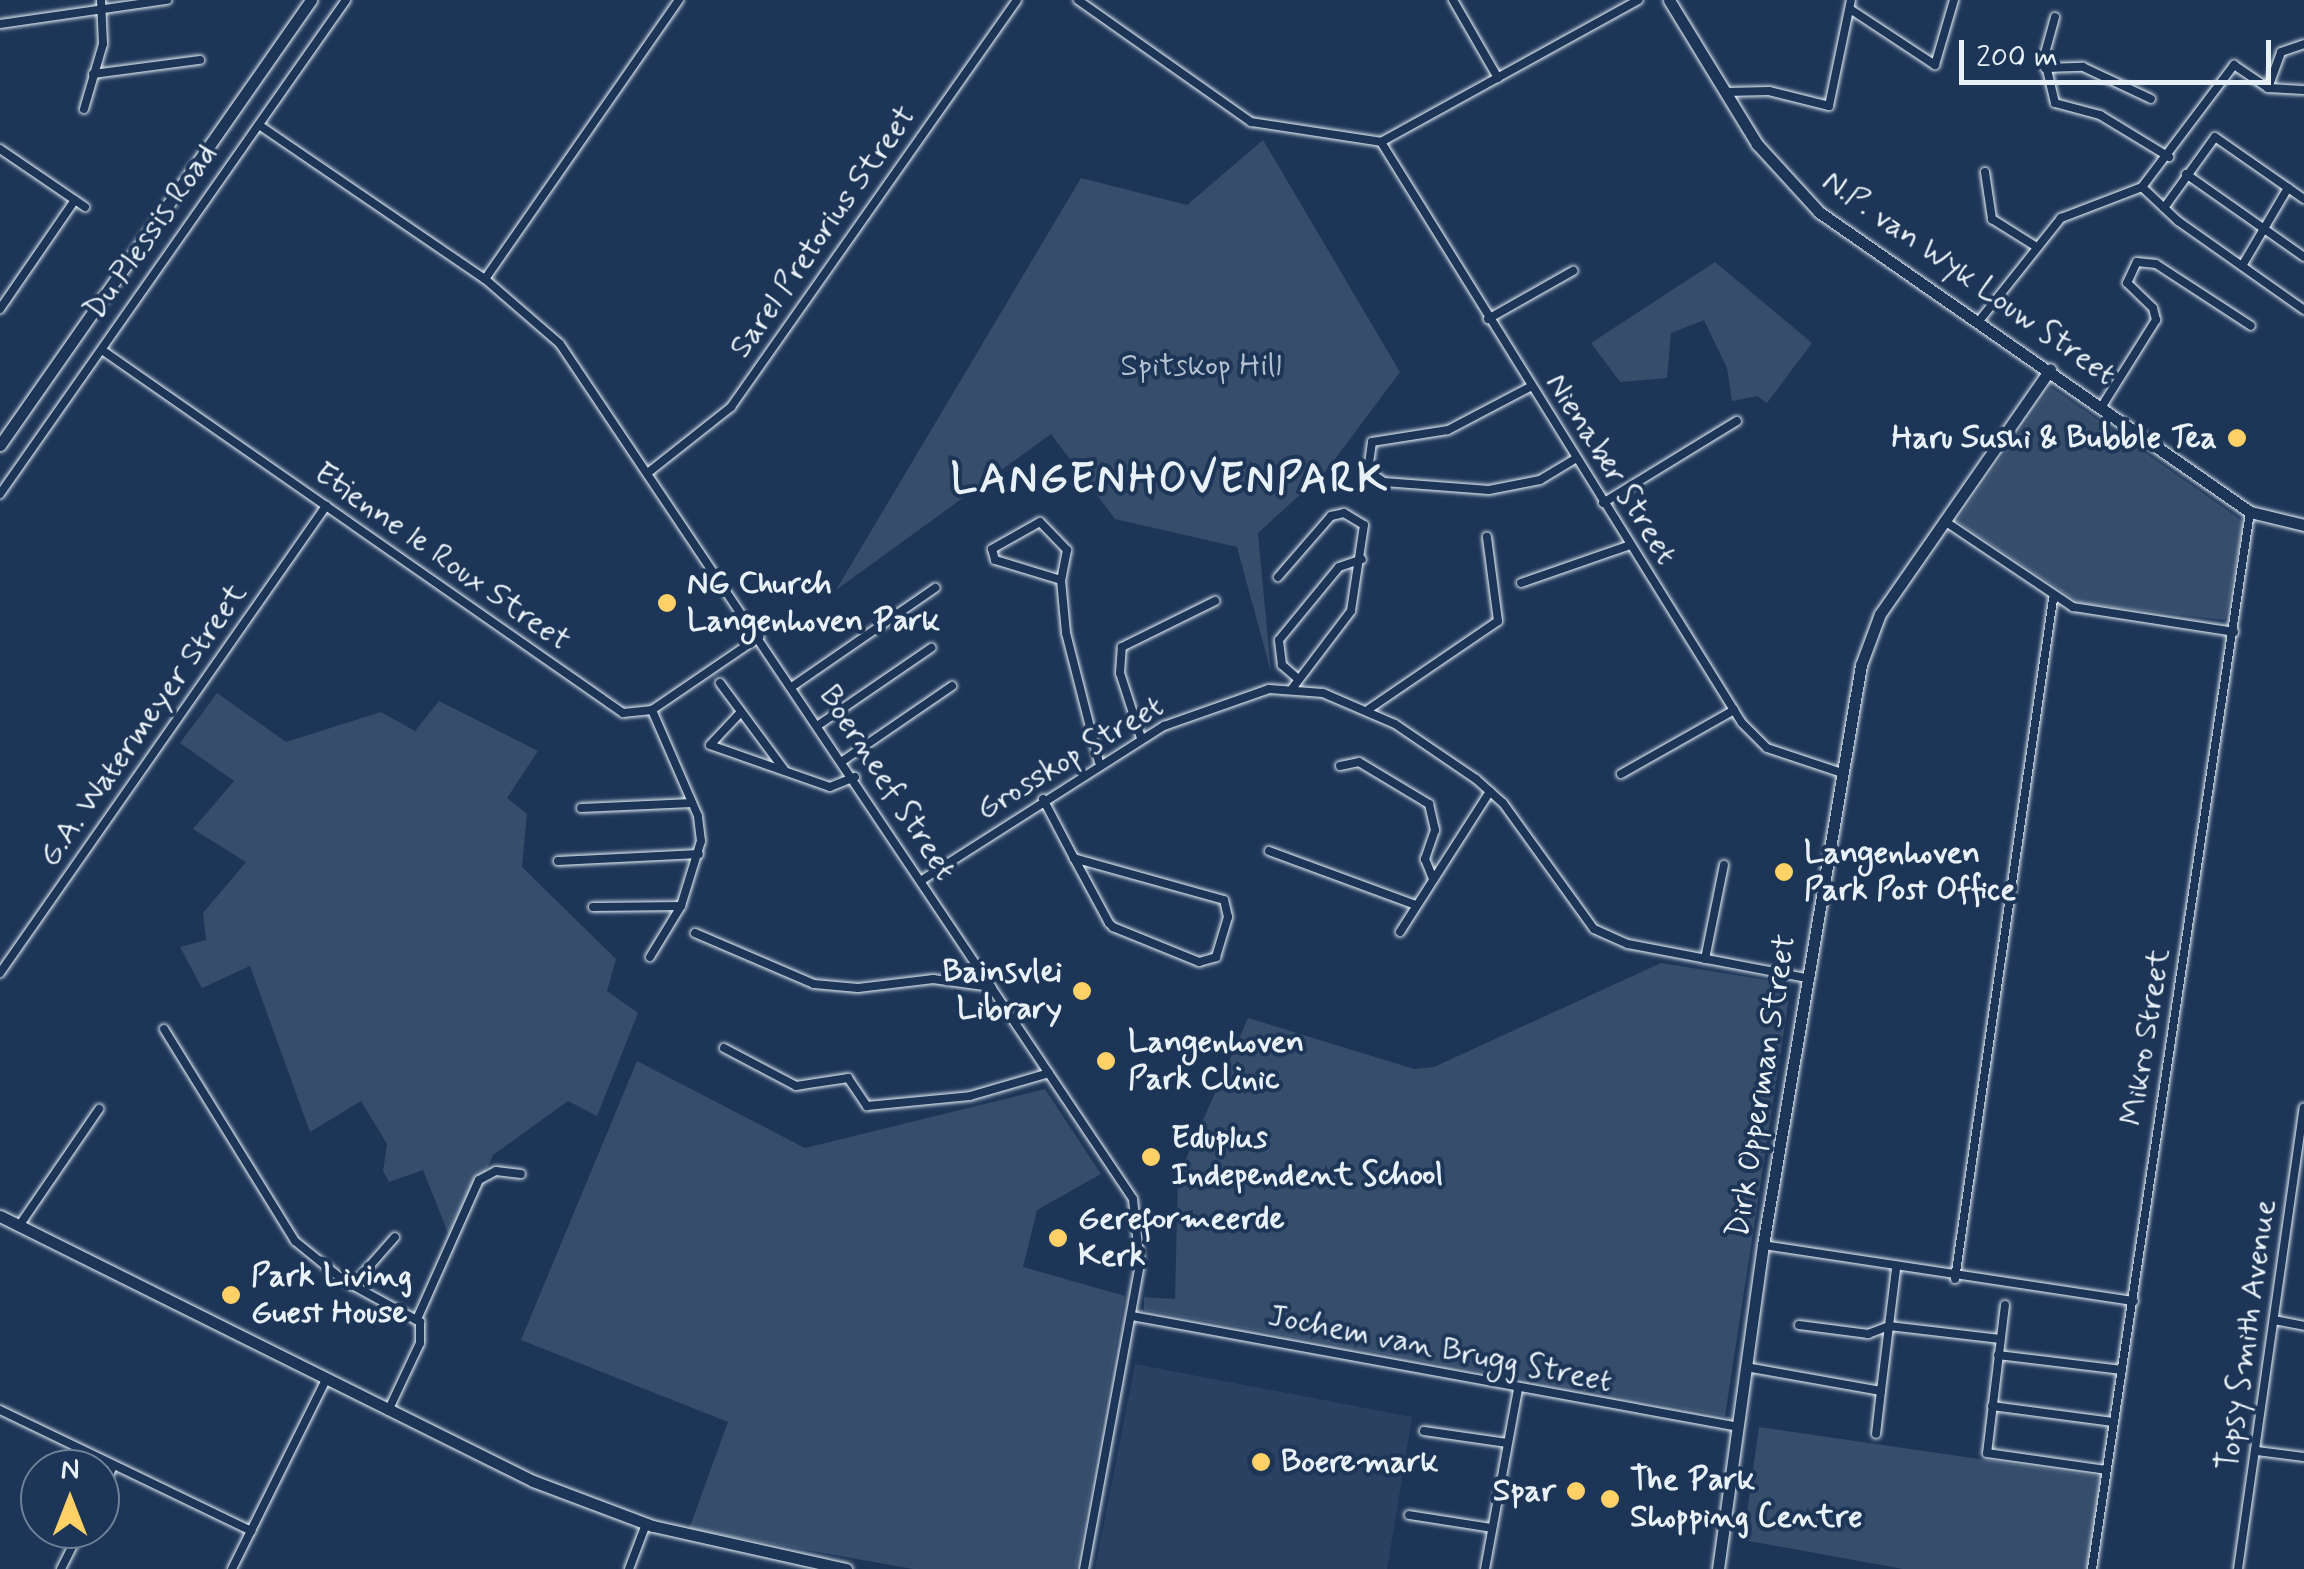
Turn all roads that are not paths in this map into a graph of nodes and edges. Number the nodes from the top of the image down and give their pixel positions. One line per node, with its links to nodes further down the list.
1 (167, 0): 11 (street)
2 (312, 0): 53 (street, Du Plessis Road)
3 (346, 0): 25 (street, Du Plessis Road)
4 (678, 0): 42 (street)
5 (1016, 0): 55 (street, Sarel Pretorius Street)
6 (1078, 0): 26 (street)
7 (1453, 0): 19 (street)
8 (1638, 0): 19 (street)
9 (1669, 0): 22 (street, N.P. van Wyk Louw Street)
10 (1954, 0): 12 (street)
11 (101, 5): 14 (street); 18 (street)
12 (1850, 5): 22 (street)
13 (2055, 17): 17 (street)
14 (0, 24)
15 (2304, 44): 20 (street)
16 (200, 60): 18 (street)
17 (2045, 68): 23 (street); 28 (street)
18 (94, 74): 24 (street)
19 (1498, 78): 26 (street)
20 (2268, 88): 21 (street); 28 (street)
21 (2304, 90)
22 (1726, 92): 46 (street, N.P. van Wyk Louw Street)
23 (2151, 100)
24 (84, 109)
25 (259, 126): 42 (street, Boerneef Street); 48 (street, Du Plessis Road)
26 (1382, 142): 45 (street, Nienaber Street)
27 (0, 150): 34 (street)
28 (2169, 156): 31 (street)
29 (1985, 172): 38 (street)
30 (2186, 174): 32 (street); 36 (street); 37 (street)
31 (2142, 187): 36 (street); 38 (street)
32 (2288, 188): 33 (street); 37 (street)
33 (2304, 199)
34 (76, 200): 35 (street); 43 (street)
35 (84, 207)
36 (2164, 208): 40 (street)
37 (2265, 230): 39 (street); 40 (street)
38 (2035, 246): 46 (street)
39 (2304, 257)
40 (2242, 266): 44 (street)
41 (1574, 271): 45 (street)
42 (485, 280): 55 (street, Boerneef Street)
43 (0, 309)
44 (2304, 310)
45 (1488, 319): 50 (street, Nienaber Street)
46 (1979, 321): 49 (street, N.P. van Wyk Louw Street)
47 (2250, 326): 51 (street)
48 (102, 350): 56 (street, Du Plessis Road); 58 (street, Etienne le Roux Street)
49 (2050, 369): 51 (street, N.P. van Wyk Louw Street); 60 (street, Dirk Opperman Street)
50 (1530, 387): 54 (street, Nienaber Street); 54 (street)
51 (2102, 406): 59 (street, N.P. van Wyk Louw Street)
52 (1737, 421): 57 (street)
53 (0, 445)
54 (1576, 459): 57 (street, Nienaber Street)
55 (649, 472): 72 (street, Boerneef Street)
56 (0, 494)
57 (1603, 502): 63 (street, Nienaber Street)
58 (326, 506): 79 (street, Etienne le Roux Street); 110 (street, G.A. Watermeyer Street)
59 (2250, 512): 61 (street, N.P. van Wyk Louw Street); 71 (street, Mikro Street)
60 (1946, 522): 69 (street); 89 (street, Dirk Opperman Street)
61 (2304, 525)
62 (1487, 537): 80 (street)
63 (1630, 545): 67 (street); 81 (street, Nienaber Street)
64 (1362, 560): 65 (street); 74 (street); 74 (street)
65 (1278, 577)
66 (1061, 580): 66 (street); 86 (street)
67 (1521, 582)
68 (935, 588): 76 (street)
69 (2053, 599): 71 (street); 126 (street)
70 (1216, 602): 84 (street)
71 (2234, 632): 128 (street, Mikro Street)
72 (759, 637): 76 (street, Boerneef Street); 79 (street)
73 (931, 648): 83 (street)
74 (1297, 678): 78 (street)
75 (720, 683): 82 (street)
76 (793, 686): 83 (street, Boerneef Street)
77 (952, 686): 85 (street)
78 (1290, 690): 80 (street, Grosskop Street); 84 (street, Grosskop Street)
79 (652, 710): 94 (street)
80 (1369, 710): 92 (street, Grosskop Street)
81 (1734, 710): 89 (street, Nienaber Street); 90 (street)
82 (742, 712): 88 (street); 88 (street)
83 (820, 724): 85 (street, Boerneef Street)
84 (1141, 738): 86 (street, Grosskop Street)
85 (844, 760): 91 (street, Boerneef Street)
86 (1099, 762): 93 (street, Grosskop Street)
87 (1340, 766): 101 (street)
88 (785, 771): 91 (street)
89 (1842, 773): 111 (street, Dirk Opperman Street)
90 (1620, 774)
91 (855, 777): 102 (street, Boerneef Street)
92 (1490, 791): 101 (street); 109 (street, Grosskop Street)
93 (1043, 799): 98 (street); 102 (street, Grosskop Street)
94 (692, 802): 95 (street); 97 (street)
95 (581, 808)
96 (1270, 851): 103 (street)
97 (699, 854): 99 (street); 104 (street)
98 (1074, 858): 98 (street)
99 (558, 861)
100 (1724, 865): 109 (street)
101 (1433, 879): 103 (street)
102 (922, 880): 112 (street, Boerneef Street)
103 (1416, 905): 106 (street)
104 (681, 906): 105 (street); 108 (street)
105 (593, 907)
106 (1400, 932)
107 (695, 933): 112 (street)
108 (650, 956)
109 (1705, 959): 111 (street, Grosskop Street)
110 (0, 973)
111 (1807, 978): 124 (street, Dirk Opperman Street)
112 (991, 987): 115 (street, Boerneef Street)
113 (164, 1029): 127 (street)
114 (724, 1048): 115 (street)
115 (1049, 1073): 130 (street, Boerneef Street)
116 (2304, 1108): 119 (street, Topsy Smith Avenue)
117 (99, 1110): 122 (street)
118 (521, 1174): 131 (street)
119 (2292, 1196): 120 (street); 132 (street, Topsy Smith Avenue)
120 (2304, 1198)
121 (0, 1216): 122 (street)
122 (19, 1226): 140 (street)
123 (396, 1236): 127 (street)
124 (1763, 1245): 125 (street); 138 (street, Dirk Opperman Street)
125 (1896, 1269): 126 (street); 134 (street)
126 (1954, 1279): 128 (street)
127 (352, 1286): 131 (street)
128 (2134, 1301): 139 (street, Mikro Street)
129 (2005, 1305): 136 (street)
130 (1132, 1316): 141 (street, Jochem van Brugg Street); 163 (street, Boerneef Street)
131 (417, 1319): 145 (street)
132 (2274, 1320): 135 (street); 152 (street, Topsy Smith Avenue)
133 (1800, 1325): 134 (street)
134 (1889, 1326): 136 (street); 142 (street)
135 (2304, 1326)
136 (2000, 1339): 137 (street)
137 (1998, 1355): 139 (street); 143 (street)
138 (1746, 1367): 142 (street); 147 (street, Dirk Opperman Street)
139 (2122, 1370): 146 (street, Mikro Street)
140 (326, 1380): 145 (street); 159 (street)
141 (1518, 1390): 147 (street, Jochem van Brugg Street); 150 (street)
142 (1881, 1391): 149 (street)
143 (1992, 1406): 146 (street); 155 (street)
144 (0, 1410): 151 (street)
145 (388, 1411): 157 (street)
146 (2113, 1422): 155 (street, Mikro Street)
147 (1739, 1427): 165 (street, Dirk Opperman Street)
148 (1424, 1431): 150 (street)
149 (1876, 1434)
150 (1507, 1443): 158 (street)
151 (77, 1449)
152 (2257, 1451): 153 (street); 167 (street, Topsy Smith Avenue)
153 (2304, 1458)
154 (120, 1470): 159 (street)
155 (2106, 1470): 166 (street, Mikro Street)
156 (1409, 1515): 158 (street)
157 (646, 1524): 161 (street); 162 (street)
158 (1492, 1528): 164 (street)
159 (251, 1531): 160 (street)
160 (232, 1569)
161 (629, 1569)
162 (846, 1569)
163 (1084, 1569)
164 (1485, 1569)
165 (1718, 1569)
166 (2092, 1569)
167 (2238, 1569)

